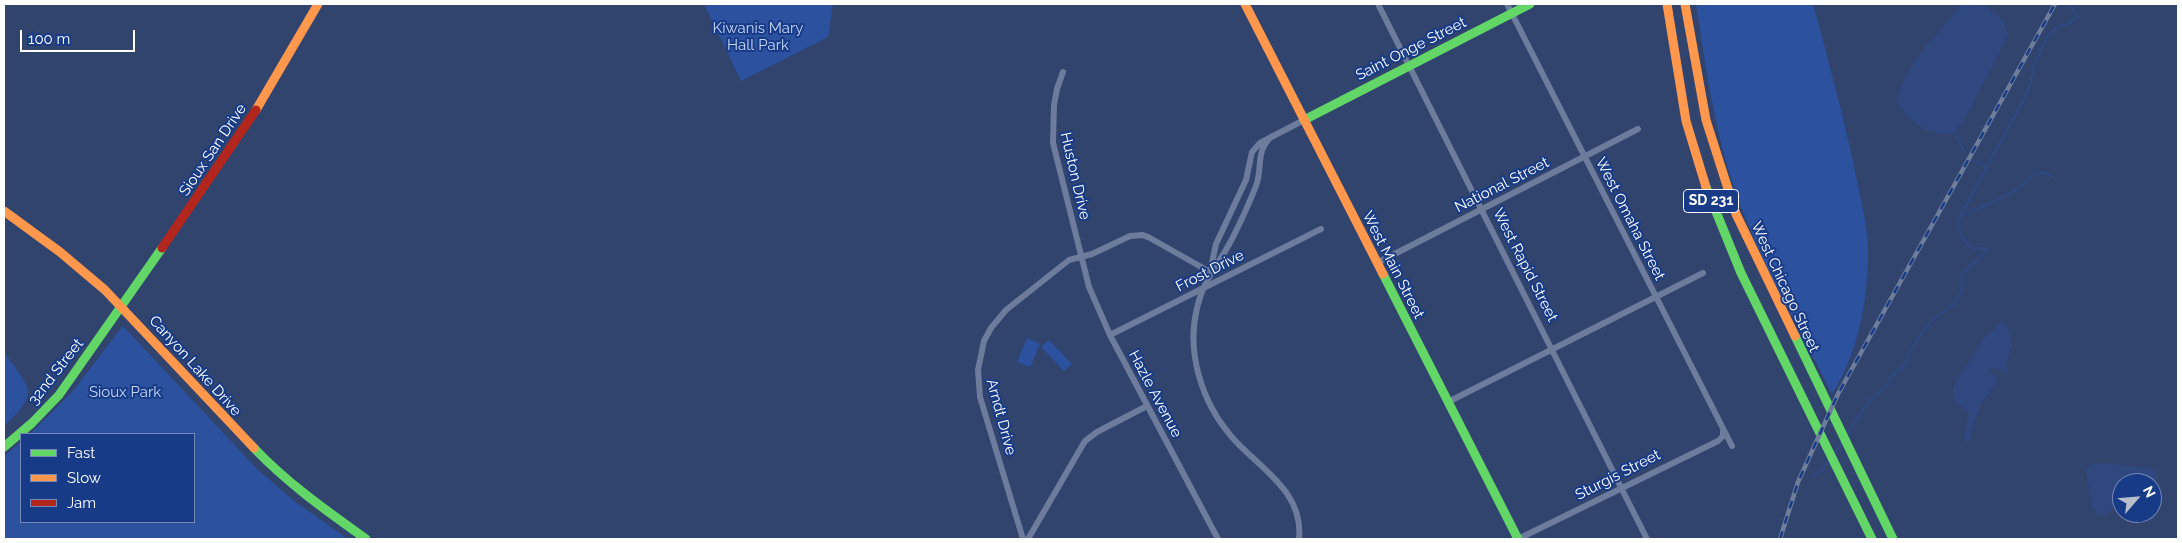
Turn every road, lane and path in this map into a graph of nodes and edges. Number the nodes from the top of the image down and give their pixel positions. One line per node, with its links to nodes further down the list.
1 (318, 4): 26 (main road, Sioux San Drive)
2 (1245, 4): 13 (main road, West Main Street)
3 (1378, 4): 10 (street, West Rapid Street)
4 (1507, 4): 9 (street, West Omaha Street)
5 (1530, 4): 9 (main road, Saint Onge Street)
6 (1667, 4): 42 (main road, SD 231)
7 (1679, 4): 11 (main road)
8 (1685, 4): 11 (main road, West Chicago Street / SD 231)
9 (1512, 13): 10 (main road, Saint Onge Street); 16 (street, West Omaha Street)
10 (1409, 66): 13 (main road, Saint Onge Street); 17 (street, West Rapid Street)
11 (1695, 66): 43 (main road, West Chicago Street / SD 231)
12 (1063, 72): 20 (street, Huston Drive)
13 (1304, 120): 15 (street); 21 (main road, West Main Street)
14 (1638, 129): 16 (street, National Street)
15 (1271, 137): 22 (street); 22 (street)
16 (1584, 157): 17 (street, National Street); 25 (street, West Omaha Street)
17 (1482, 209): 21 (street, National Street); 28 (street, West Rapid Street)
18 (4, 211): 26 (main road, Canyon Lake Drive)
19 (1320, 229): 24 (street, Frost Drive)
20 (1081, 256): 22 (street, Arndt Drive); 27 (street, Hazle Avenue); 36 (street, Arndt Drive)
21 (1377, 262): 29 (main road, West Main Street)
22 (1210, 272): 24 (street)
23 (1703, 273): 25 (street)
24 (1203, 289): 27 (street, Frost Drive); 39 (street)
25 (1655, 296): 28 (street); 31 (street, West Omaha Street)
26 (122, 307): 33 (main road, 32nd Street); 35 (main road, Canyon Lake Drive)
27 (1110, 335): 30 (street, Hazle Avenue)
28 (1553, 349): 29 (street); 34 (street, West Rapid Street)
29 (1448, 402): 40 (main road, West Main Street)
30 (1147, 406): 37 (street); 38 (street, Hazle Avenue)
31 (1724, 430): 32 (street, West Omaha Street); 34 (street, Sturgis Street)
32 (1732, 446)
33 (4, 447)
34 (1621, 488): 40 (street, Sturgis Street); 41 (street, West Rapid Street)
35 (366, 539)
36 (1022, 539)
37 (1028, 539)
38 (1218, 539)
39 (1299, 539)
40 (1518, 539)
41 (1647, 539)
42 (1872, 539)
43 (1893, 539)

